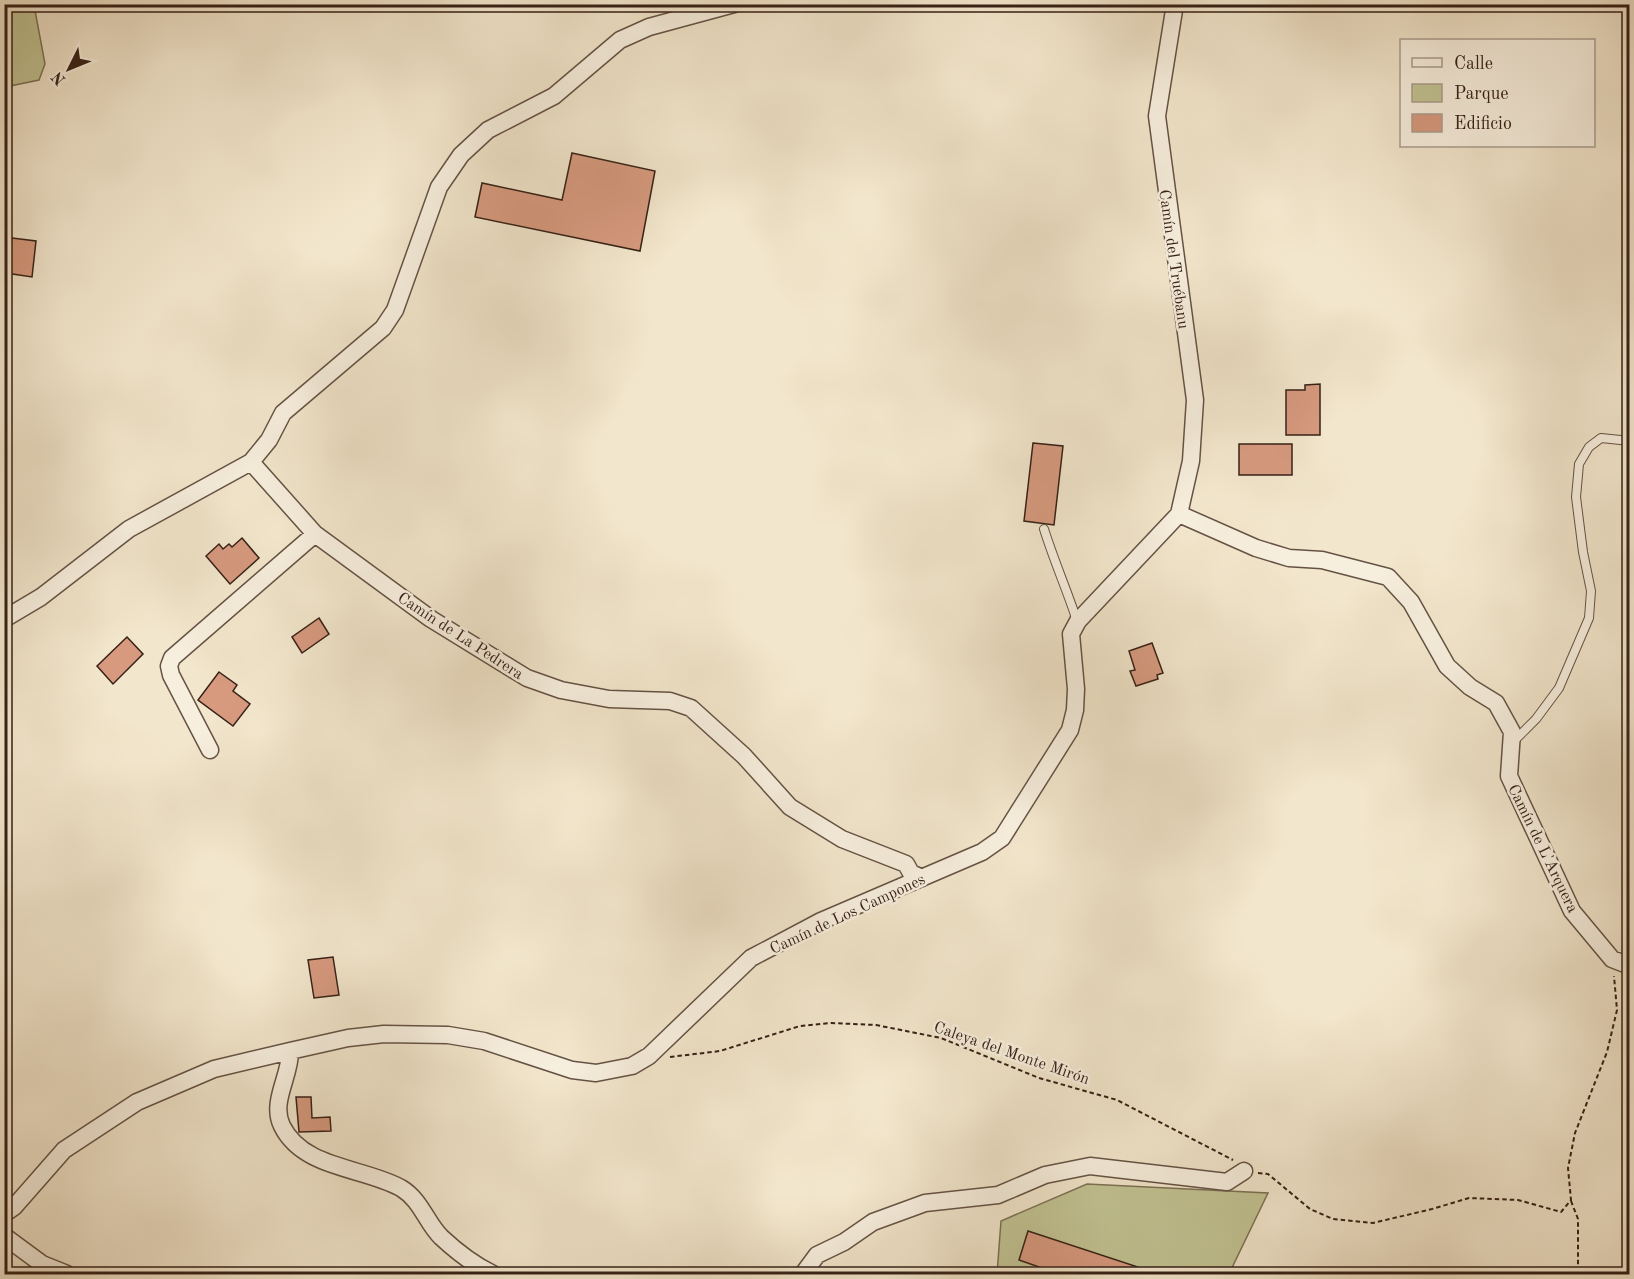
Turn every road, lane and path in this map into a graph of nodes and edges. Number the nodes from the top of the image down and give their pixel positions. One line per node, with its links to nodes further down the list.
1 (734, 4): 4 (street)
2 (1175, 4): 5 (street, Camín del Truébanu)
3 (1629, 441): 10 (lane)
4 (251, 462): 7 (street, Camín de La Pedrera); 8 (street)
5 (1179, 514): 9 (street); 10 (street, Camín de L'Arquera)
6 (1044, 529): 9 (lane)
7 (315, 534): 11 (street); 12 (street, Camín de La Pedrera)
8 (4, 619)
9 (1077, 621): 12 (street, Camín de Los Campones)
10 (1511, 744): 13 (street, Camín de L'Arquera)
11 (210, 750)
12 (922, 878): 16 (street, Camín de Los Campones)
13 (1612, 959): 14 (street, Camín de L'Arquera); 18 (path)
14 (1629, 966)
15 (290, 1051): 16 (street, Camín de Los Campones); 19 (street, Camín de Los Campones); 22 (street)
16 (649, 1056): 17 (path, Caleya del Monte Mirón)
17 (1244, 1171): 18 (path); 23 (street)
18 (1571, 1200): 24 (path)
19 (4, 1214)
20 (4, 1236): 21 (street)
21 (67, 1275)
22 (493, 1275)
23 (803, 1275)
24 (1578, 1275)

